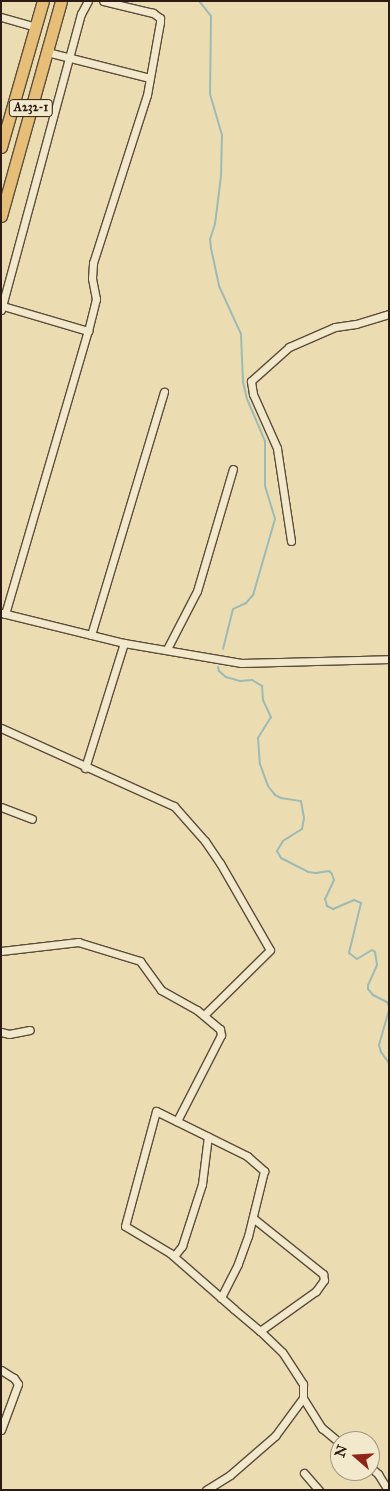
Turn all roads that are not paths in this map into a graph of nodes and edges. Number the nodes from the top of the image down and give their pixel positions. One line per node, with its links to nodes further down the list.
1 (43, 1): 6 (highway, A232-1)
2 (61, 1): 7 (highway, A232-1)
3 (88, 1): 8 (street)
4 (103, 1): 9 (street)
5 (1, 18): 6 (street)
6 (36, 27): 10 (highway, A232-1)
7 (47, 52): 8 (street); 11 (highway, A232-1)
8 (70, 58): 9 (street); 12 (street)
9 (150, 78): 14 (street)
10 (1, 147)
11 (1, 216)
12 (2, 308): 14 (street)
13 (389, 314): 17 (street)
14 (88, 331): 18 (street)
15 (164, 392): 19 (street)
16 (233, 469): 21 (street)
17 (291, 541)
18 (3, 613): 19 (street)
19 (91, 635): 20 (street)
20 (124, 643): 21 (street); 24 (street)
21 (167, 649): 22 (street)
22 (389, 659)
23 (1, 728): 24 (street)
24 (85, 768): 28 (street)
25 (1, 807): 26 (street)
26 (32, 819)
27 (1, 951): 28 (street)
28 (204, 1015): 31 (street)
29 (30, 1030): 30 (street)
30 (1, 1032)
31 (177, 1121): 32 (street); 34 (street)
32 (208, 1136): 33 (street); 34 (street)
33 (253, 1218): 35 (street); 36 (street)
34 (174, 1256): 35 (street)
35 (221, 1298): 36 (street)
36 (260, 1331): 38 (street)
37 (1, 1370): 39 (street)
38 (303, 1398): 40 (street); 43 (street)
39 (1, 1430)
40 (330, 1435)
41 (304, 1473): 44 (street)
42 (380, 1477): 45 (street)
43 (206, 1490)
44 (319, 1490)
45 (388, 1490)

